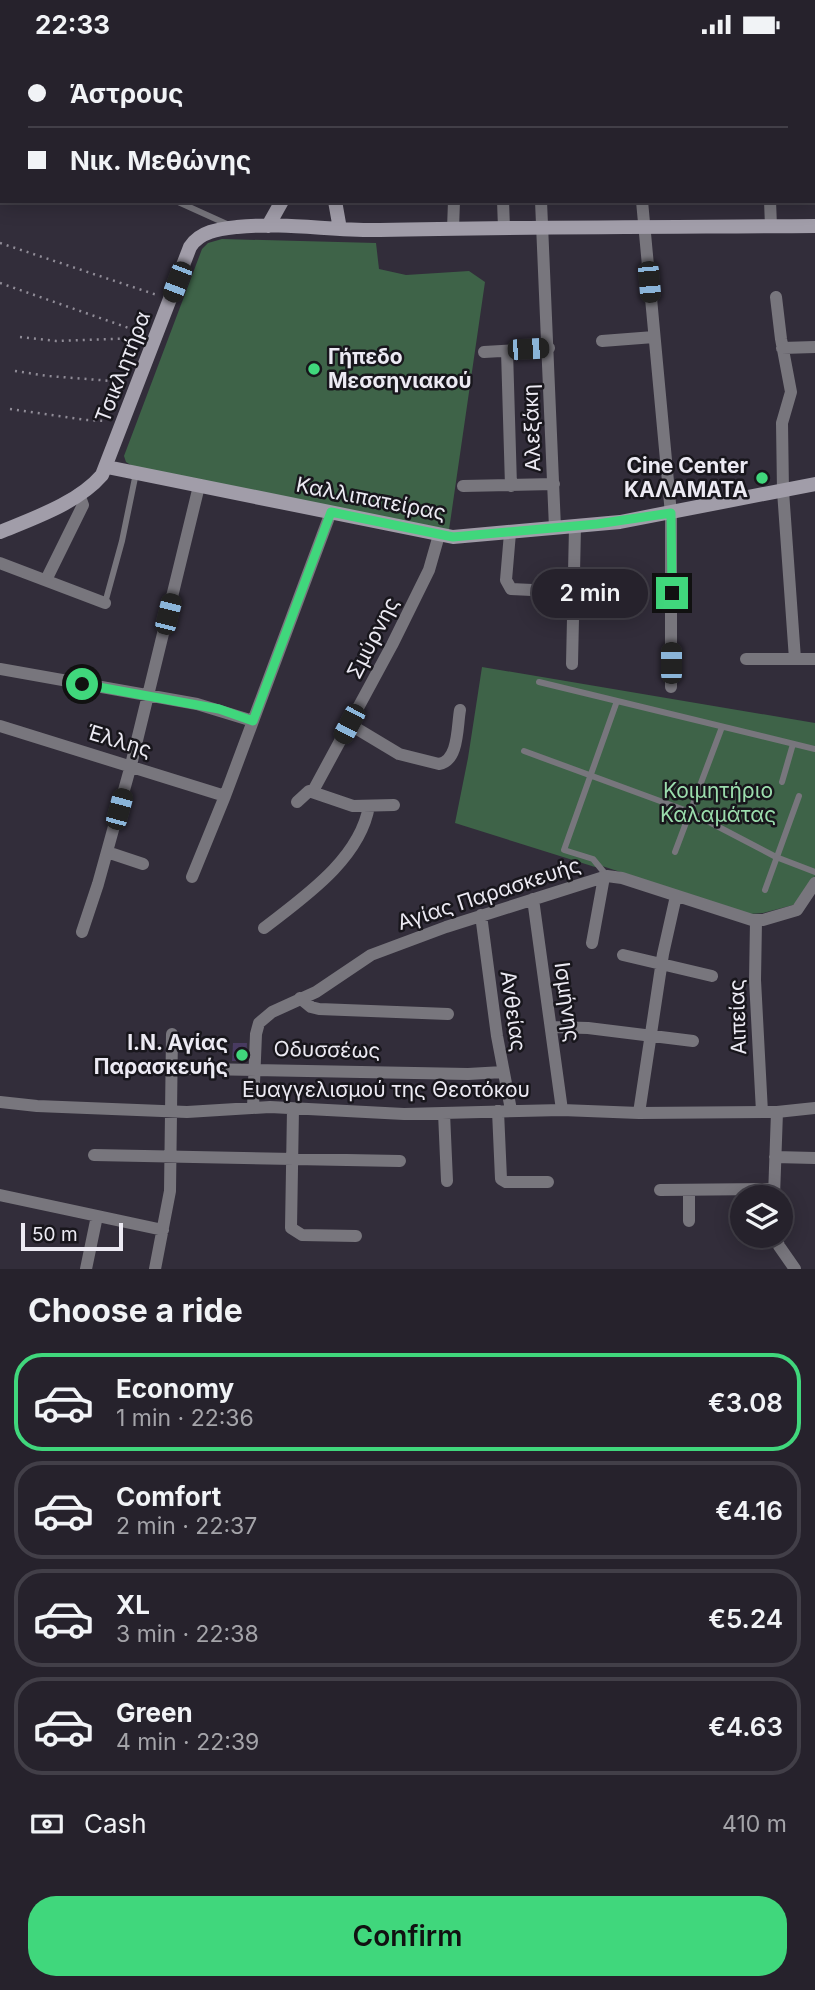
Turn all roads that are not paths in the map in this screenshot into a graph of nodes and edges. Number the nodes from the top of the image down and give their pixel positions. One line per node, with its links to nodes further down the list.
1 (181, 203): 12 (lane)
2 (280, 203): 9 (street)
3 (335, 203): 16 (street)
4 (454, 203): 17 (street)
5 (503, 203): 14 (street)
6 (541, 203): 13 (street, Αλεξάκη)
7 (642, 203): 15 (street)
8 (770, 203): 10 (street)
9 (268, 226): 12 (street); 16 (street)
10 (771, 226): 11 (street); 15 (street)
11 (815, 226)
12 (235, 227): 26 (street, Τσικλητήρα)
13 (542, 227): 14 (street); 15 (street); 22 (street, Αλεξάκη)
14 (504, 228): 17 (street)
15 (644, 228): 19 (street)
16 (340, 229): 17 (street)
17 (453, 229)
18 (776, 297): 23 (street)
19 (654, 337): 20 (street); 36 (street)
20 (603, 341)
21 (815, 347): 23 (street)
22 (549, 348): 24 (street); 28 (street, Αλεξάκη)
23 (782, 348): 33 (street)
24 (507, 351): 25 (street); 32 (street)
25 (484, 352)
26 (107, 467): 27 (street, Καλλιπατείρας); 34 (street)
27 (136, 473): 30 (street, Καλλιπατείρας); 45 (lane)
28 (554, 484): 32 (street); 38 (street, Αλεξάκη)
29 (815, 484): 33 (street, Καλλιπατείρας)
30 (199, 486): 35 (street, Καλλιπατείρας); 53 (street)
31 (463, 486): 32 (street)
32 (511, 486)
33 (783, 491): 36 (street, Καλλιπατείρας); 47 (street)
34 (79, 494): 39 (street); 43 (street)
35 (331, 512): 41 (street, Καλλιπατείρας); 56 (street)
36 (671, 513): 37 (street, Καλλιπατείρας); 52 (street)
37 (575, 527): 38 (street, Καλλιπατείρας); 44 (street)
38 (555, 528): 40 (street, Καλλιπατείρας)
39 (0, 531)
40 (510, 533): 41 (street, Καλλιπατείρας); 44 (street)
41 (439, 535): 57 (street, Σμύρνης)
42 (0, 563): 43 (street)
43 (46, 580): 45 (street)
44 (574, 591): 49 (street)
45 (105, 603)
46 (746, 659): 47 (street)
47 (795, 659): 48 (street)
48 (815, 659)
49 (572, 664)
50 (0, 669): 53 (street)
51 (539, 682): 54 (lane)
52 (671, 687)
53 (148, 696): 56 (street); 63 (street)
54 (617, 701): 59 (lane); 64 (lane)
55 (460, 710): 57 (street)
56 (253, 721): 67 (street)
57 (349, 724): 66 (street, Σμύρνης)
58 (0, 726): 63 (street, Έλλης)
59 (722, 727): 60 (lane); 72 (lane)
60 (793, 744): 61 (lane); 65 (lane)
61 (815, 749)
62 (524, 751): 64 (lane)
63 (131, 765): 67 (street, Έλλης); 73 (street)
64 (590, 775): 72 (lane); 78 (lane)
65 (782, 782)
66 (313, 791): 69 (street); 71 (street)
67 (225, 796): 79 (street)
68 (799, 796): 75 (lane)
69 (297, 802)
70 (394, 804): 71 (street)
71 (369, 806): 86 (street)
72 (691, 812): 74 (lane); 75 (lane)
73 (107, 852): 76 (street); 87 (street)
74 (675, 852)
75 (776, 857): 77 (lane); 81 (lane)
76 (143, 864)
77 (815, 872)
78 (605, 876): 82 (street, Αγίας Παρασκευής); 83 (street, Αγίας Παρασκευής); 88 (street)
79 (192, 877)
80 (815, 883): 85 (street)
81 (765, 890)
82 (676, 896): 85 (street, Αγίας Παρασκευής); 90 (street)
83 (533, 899): 84 (street, Αγίας Παρασκευής); 94 (street, Ισμήνης)
84 (481, 915): 92 (street, Αγίας Παρασκευής); 101 (street, Ανθείας)
85 (755, 921): 109 (street, Αιπείας)
86 (264, 928)
87 (82, 932)
88 (592, 943)
89 (624, 955): 90 (street)
90 (662, 964): 91 (street); 96 (street)
91 (712, 976)
92 (300, 998): 93 (street); 100 (street, Αγίας Παρασκευής)
93 (448, 1014)
94 (551, 1027): 96 (street); 106 (street, Ισμήνης)
95 (172, 1034): 99 (street)
96 (650, 1035): 97 (street); 112 (street)
97 (693, 1041)
98 (149, 1067): 99 (street, Οδυσσέως)
99 (172, 1068): 100 (street, Οδυσσέως); 108 (street)
100 (255, 1068): 101 (street, Οδυσσέως); 103 (street, Αγίας Παρασκευής)
101 (503, 1072): 107 (street, Ανθείας)
102 (0, 1102): 108 (street, Ευαγγελισμού της Θεοτόκου)
103 (253, 1107): 105 (street, Ευαγγελισμού της Θεοτόκου); 108 (street, Ευαγγελισμού της Θεοτόκου)
104 (815, 1108): 110 (street, Ευαγγελισμού της Θεοτόκου)
105 (293, 1109): 111 (street, Ευαγγελισμού της Θεοτόκου); 117 (street)
106 (562, 1110): 107 (street, Ευαγγελισμού της Θεοτόκου); 112 (street, Ευαγγελισμού της Θεοτόκου)
107 (504, 1111): 111 (street, Ευαγγελισμού της Θεοτόκου); 120 (street, Ανθείας)
108 (171, 1112): 114 (street)
109 (762, 1112): 110 (street, Ευαγγελισμού της Θεοτόκου); 112 (street, Ευαγγελισμού της Θεοτόκου)
110 (777, 1112): 115 (street)
111 (444, 1113): 119 (street)
112 (639, 1113)
113 (94, 1155): 114 (street)
114 (170, 1157): 117 (street); 128 (street)
115 (775, 1157): 116 (street); 121 (street)
116 (815, 1158)
117 (292, 1160): 118 (street); 129 (street)
118 (400, 1161)
119 (447, 1181)
120 (548, 1182)
121 (774, 1185)
122 (660, 1190): 123 (street)
123 (689, 1191): 124 (street); 127 (street)
124 (730, 1192)
125 (0, 1195): 126 (street)
126 (97, 1216): 128 (street); 131 (street)
127 (689, 1221)
128 (163, 1230): 132 (street)
129 (356, 1236)
130 (780, 1248): 133 (street)
131 (86, 1269)
132 (156, 1269)
133 (795, 1269)

